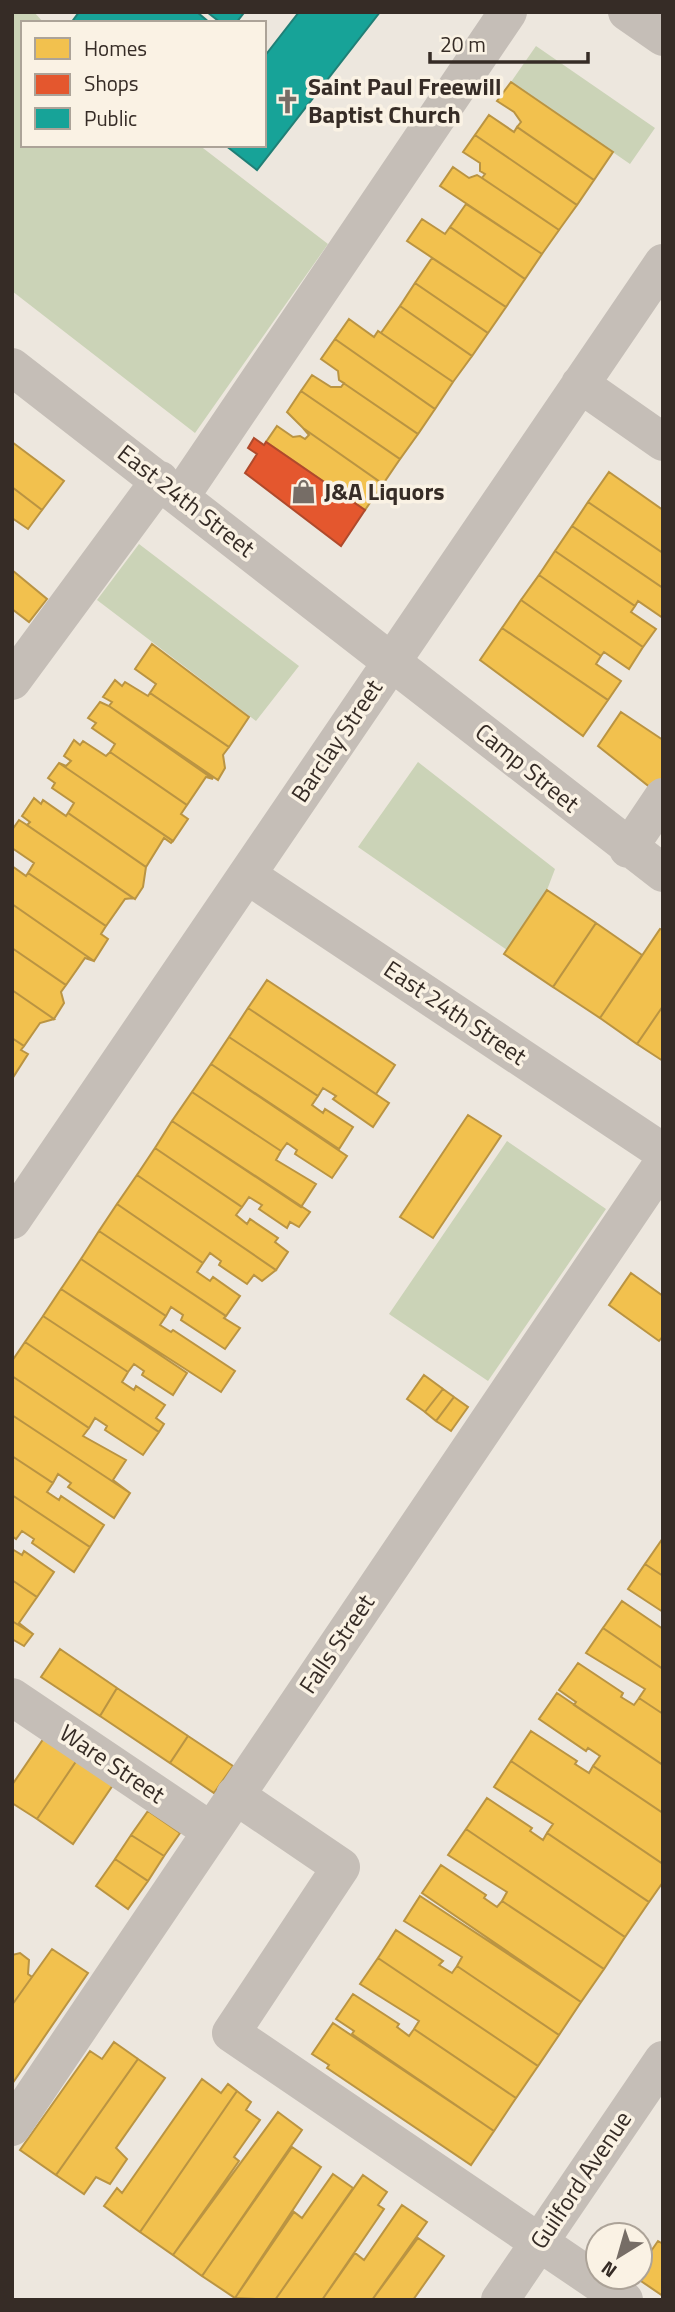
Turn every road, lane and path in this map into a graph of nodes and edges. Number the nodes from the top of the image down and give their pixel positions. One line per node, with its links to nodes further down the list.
1 (508, 12): 8 (street)
2 (627, 12): 3 (street)
3 (663, 37)
4 (663, 263): 6 (street, Barclay Street)
5 (12, 367): 8 (street, East 24th Street)
6 (580, 384): 7 (street); 9 (street, Barclay Street)
7 (663, 442)
8 (170, 488): 9 (street, East 24th Street); 10 (street)
9 (393, 660): 12 (street, Camp Street); 14 (street, Barclay Street)
10 (12, 681)
11 (663, 797): 12 (street)
12 (628, 849): 13 (street, Camp Street)
13 (663, 873)
14 (247, 875): 15 (street, East 24th Street); 17 (street, Barclay Street)
15 (663, 1152)
16 (663, 1163): 19 (street, Falls Street)
17 (12, 1220)
18 (12, 1697): 20 (street, Ware Street)
19 (235, 1796): 20 (street, Falls Street); 23 (street)
20 (211, 1831): 22 (street, Falls Street)
21 (663, 2060): 23 (street, Guilford Avenue)
22 (12, 2127)
23 (539, 2241): 24 (street, Guilford Avenue); 25 (street)
24 (500, 2300)
25 (624, 2300)

